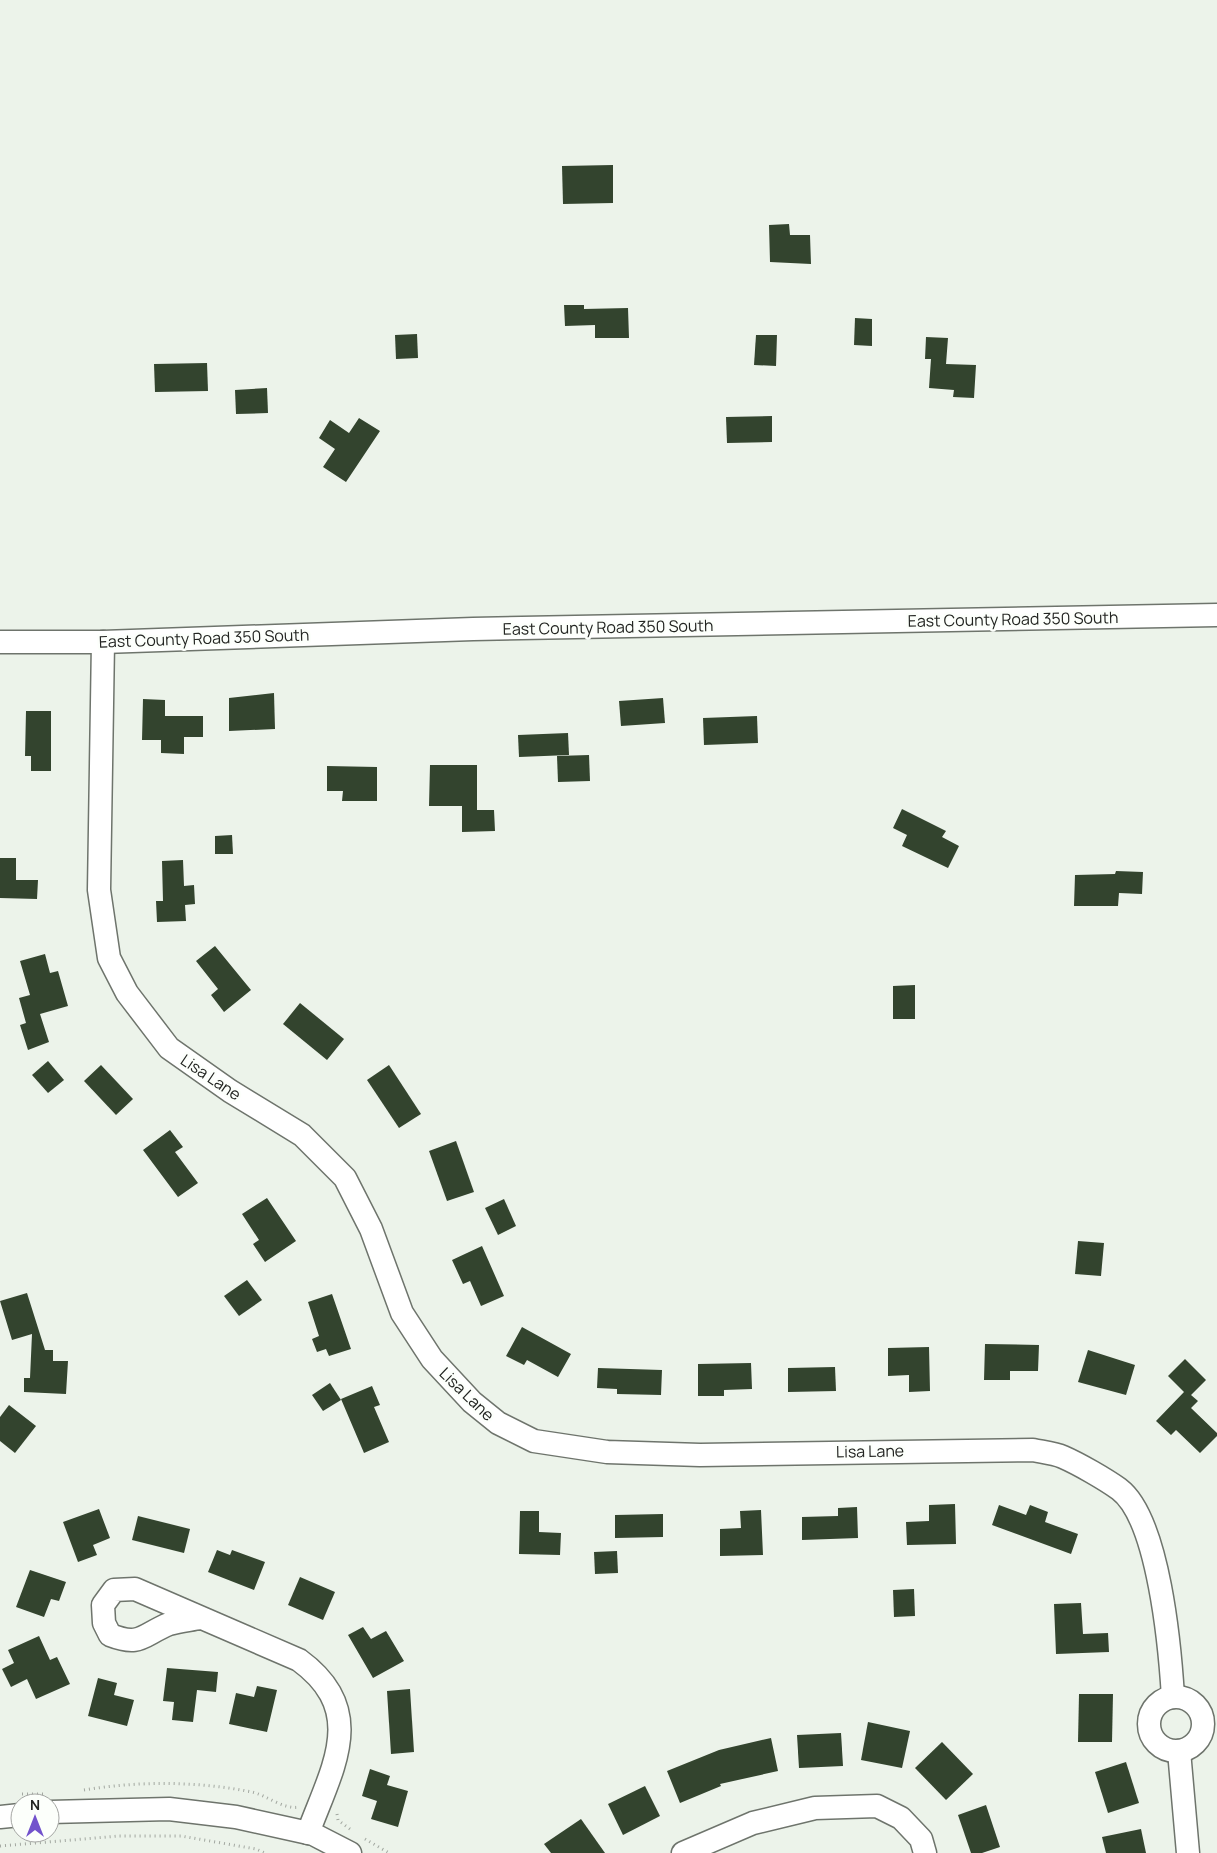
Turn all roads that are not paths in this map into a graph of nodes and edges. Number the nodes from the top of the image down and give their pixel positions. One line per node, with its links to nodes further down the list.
1 (1217, 615): 3 (street, East County Road 350 South)
2 (0, 642): 3 (street, East County Road 350 South)
3 (103, 642): 5 (street, Lisa Lane)
4 (200, 1618): 8 (street)
5 (1173, 1697): 6 (street); 6 (street)
6 (1179, 1751): 12 (street)
7 (60, 1812): 8 (street)
8 (308, 1833): 9 (street)
9 (350, 1853)
10 (683, 1853): 11 (street)
11 (925, 1853)
12 (1188, 1853)

